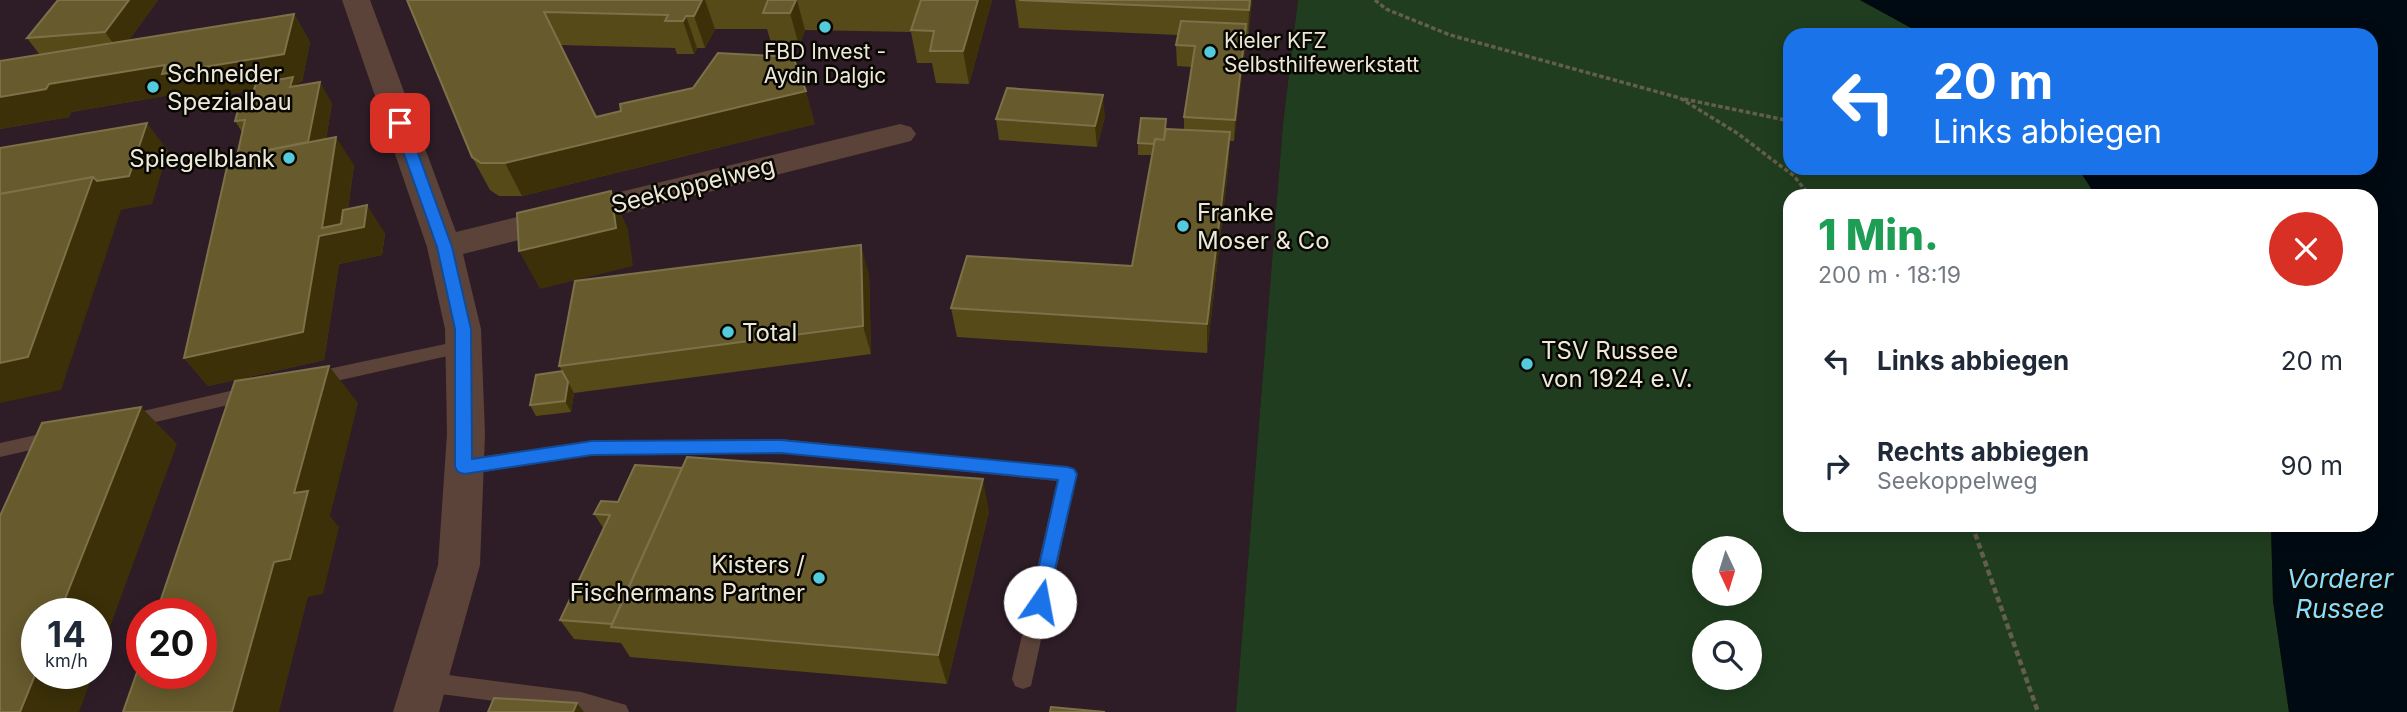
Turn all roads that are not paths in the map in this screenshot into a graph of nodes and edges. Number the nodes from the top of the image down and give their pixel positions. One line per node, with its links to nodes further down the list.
1 (356, 0): 3 (street)
2 (900, 134): 3 (street, Seekoppelweg)
3 (444, 247): 4 (street)
4 (464, 345): 5 (lane); 10 (street)
5 (300, 382)
6 (273, 388): 7 (lane)
7 (109, 425)
8 (68, 435): 9 (lane)
9 (0, 450)
10 (464, 467): 11 (lane); 12 (street)
11 (1023, 678)
12 (420, 697): 13 (lane)
13 (618, 712)

